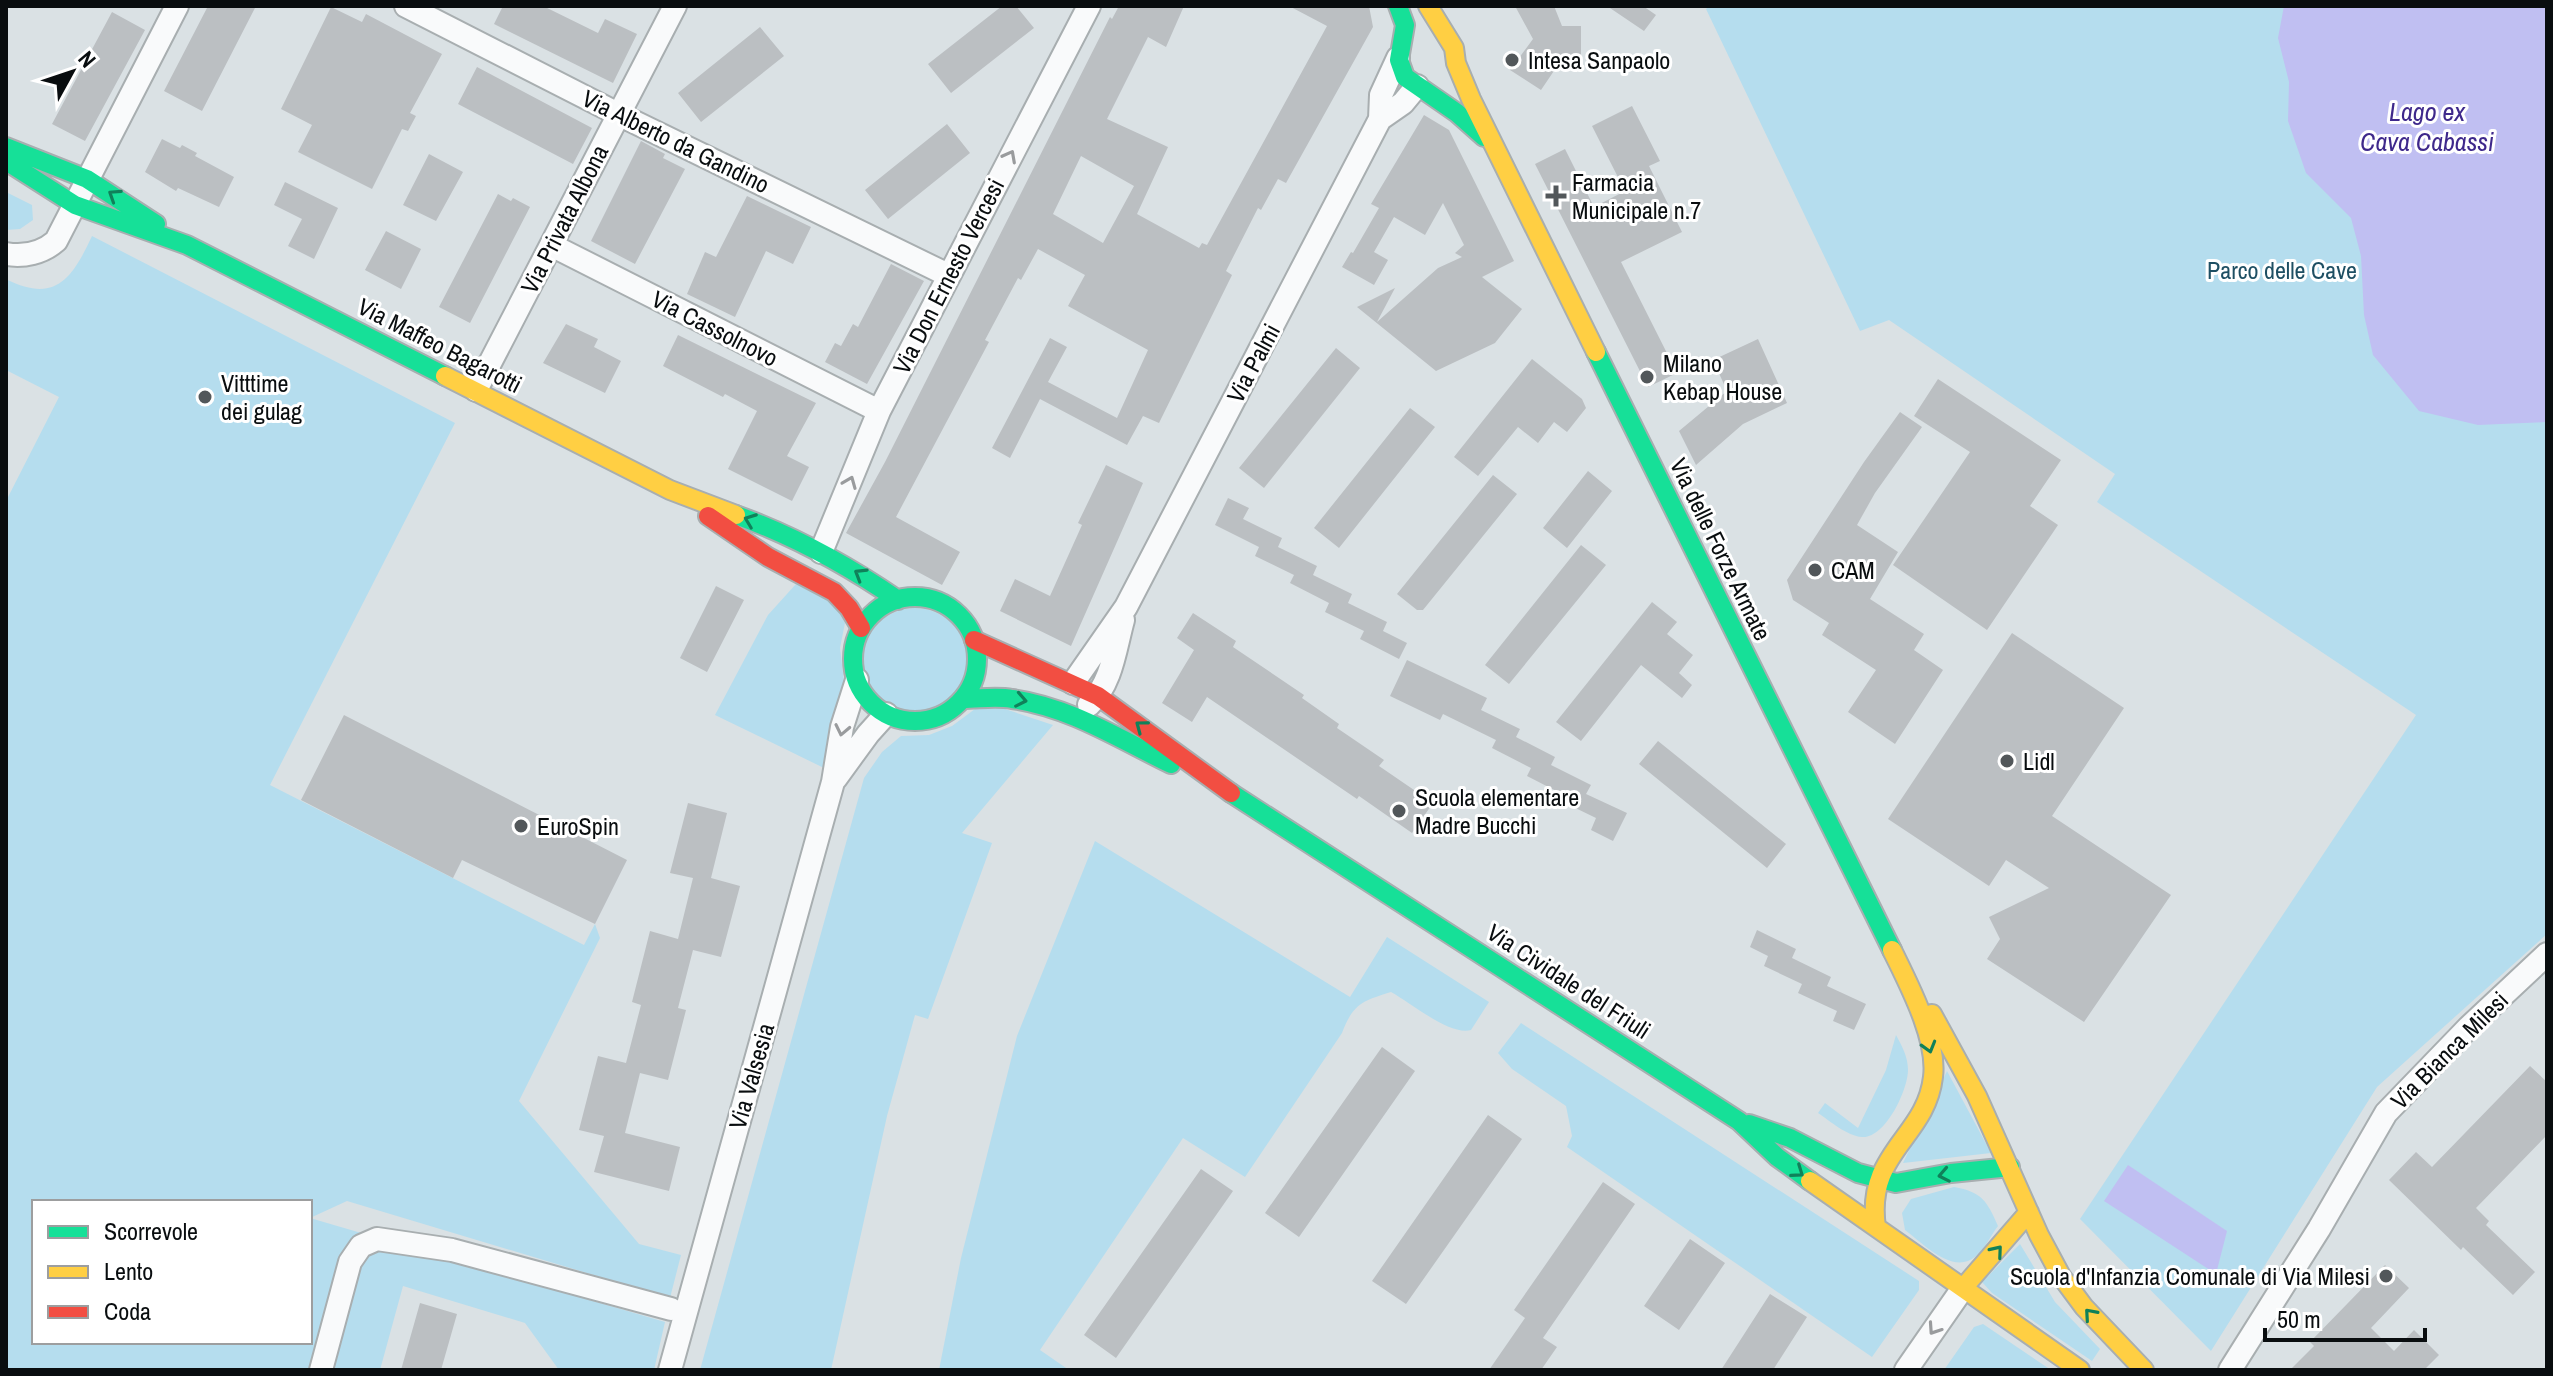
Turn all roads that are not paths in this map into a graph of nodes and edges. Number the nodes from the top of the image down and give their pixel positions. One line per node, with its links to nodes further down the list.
1 (177, 6): 16 (street)
2 (406, 6): 11 (street, Via Alberto da Gandino)
3 (675, 6): 11 (street, Via Privata Albona)
4 (1089, 6): 21 (street, Via Don Ernesto Vercesi, one-way to 4)
5 (1398, 6): 8 (street, Via delle Forze Armate)
6 (1433, 11): 7 (street, Via delle Forze Armate)
7 (1450, 41): 8 (street); 9 (street, Via delle Forze Armate)
8 (1400, 51): 10 (street, Via delle Forze Armate); 12 (street, Via Palmi)
9 (1456, 63): 10 (street); 13 (street, Via delle Forze Armate)
10 (1420, 88): 12 (street, Via Palmi); 13 (street, Via delle Forze Armate)
11 (618, 114): 19 (street, Via Privata Albona); 21 (street, Via Alberto da Gandino)
12 (1380, 119): 27 (street, Via Palmi)
13 (1495, 146): 39 (street, Via delle Forze Armate)
14 (6, 147): 16 (street, Via Maffeo Bagarotti)
15 (6, 161): 17 (street, Via Maffeo Bagarotti)
16 (87, 179): 17 (street); 18 (street, Via Maffeo Bagarotti, one-way to 16)
17 (75, 205): 18 (street, Via Maffeo Bagarotti); 20 (street)
18 (187, 245): 22 (street, Via Maffeo Bagarotti)
19 (551, 245): 22 (street, Via Privata Albona); 23 (street, Via Cassolnovo)
20 (6, 254)
21 (948, 275): 23 (street, Via Don Ernesto Vercesi)
22 (476, 390): 24 (street, Via Maffeo Bagarotti)
23 (879, 411): 25 (street, Via Don Ernesto Vercesi, one-way to 23)
24 (670, 490): 25 (street, Via Maffeo Bagarotti, one-way to 24); 28 (street, Via Maffeo Bagarotti)
25 (821, 552): 26 (street, Via Maffeo Bagarotti, one-way to 25)
26 (898, 600): 28 (street); 29 (street)
27 (1126, 607): 31 (street, Via Palmi); 32 (street, Via Palmi)
28 (861, 628): 30 (street)
29 (974, 640): 31 (street, Via Cividale del Friuli); 33 (street)
30 (857, 680): 34 (street); 36 (street, Via Valsesia, one-way to 36)
31 (1073, 683): 32 (street, Via Cividale del Friuli)
32 (1098, 696): 35 (street, Via Palmi); 37 (street, Via Cividale del Friuli, one-way to 32)
33 (963, 699): 34 (street); 35 (street, Via Cividale del Friuli, one-way to 35)
34 (886, 714): 36 (street, Via Valsesia)
35 (1077, 716): 37 (street, Via Cividale del Friuli)
36 (833, 782): 49 (street, Via Valsesia)
37 (1226, 790): 40 (street, Via Cividale del Friuli)
38 (2547, 954): 47 (street, Via Bianca Milesi)
39 (1903, 973): 41 (street, Via delle Forze Armate); 42 (street, Via delle Forze Armate, one-way to 42)
40 (1739, 1121): 42 (street); 44 (street, Via Cividale del Friuli, one-way to 44)
41 (2010, 1167): 42 (street, one-way to 42); 43 (street, Via delle Forze Armate)
42 (1878, 1180): 44 (street, Via delle Forze Armate)
43 (2029, 1212): 45 (street, one-way to 43); 52 (street, Via delle Forze Armate, one-way to 43)
44 (1876, 1227): 45 (street)
45 (1963, 1288): 50 (street, one-way to 50); 51 (street)
46 (671, 1309): 48 (street)
47 (2229, 1366)
48 (321, 1370)
49 (670, 1370)
50 (1906, 1370)
51 (2080, 1370)
52 (2144, 1370)

